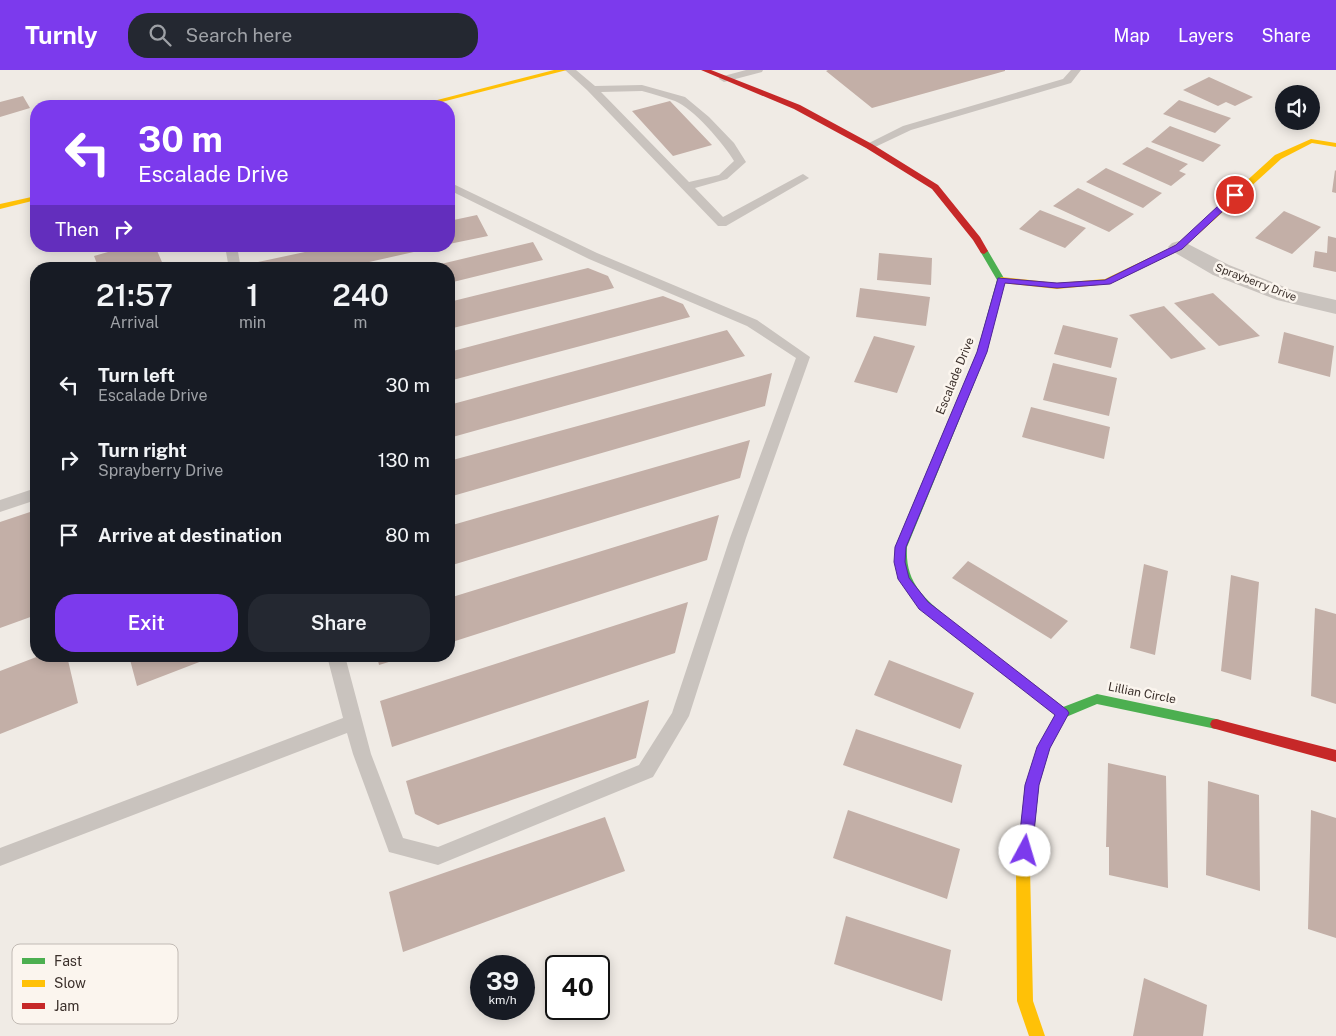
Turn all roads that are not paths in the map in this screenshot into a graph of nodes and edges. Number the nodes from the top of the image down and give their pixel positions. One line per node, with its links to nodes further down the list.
1 (563, 70): 8 (main road)
2 (570, 70): 7 (lane)
3 (705, 70): 6 (main road)
4 (758, 70): 6 (lane)
5 (1076, 70): 10 (lane)
6 (724, 79): 10 (main road)
7 (593, 89): 12 (lane); 12 (lane)
8 (442, 100)
9 (1336, 145): 16 (main road)
10 (869, 146): 17 (main road)
11 (803, 178): 12 (lane)
12 (686, 187)
13 (455, 189): 23 (lane)
14 (30, 200): 15 (main road)
15 (0, 207)
16 (1179, 247): 17 (main road); 18 (street, Sprayberry Drive)
17 (1001, 280): 22 (main road, Escalade Drive)
18 (1336, 307)
19 (30, 496): 20 (lane)
20 (0, 506)
21 (338, 662): 23 (lane)
22 (1062, 713): 24 (main road, Lillian Circle); 26 (main road)
23 (354, 722): 25 (lane)
24 (1336, 756)
25 (0, 857)
26 (1037, 1036)

